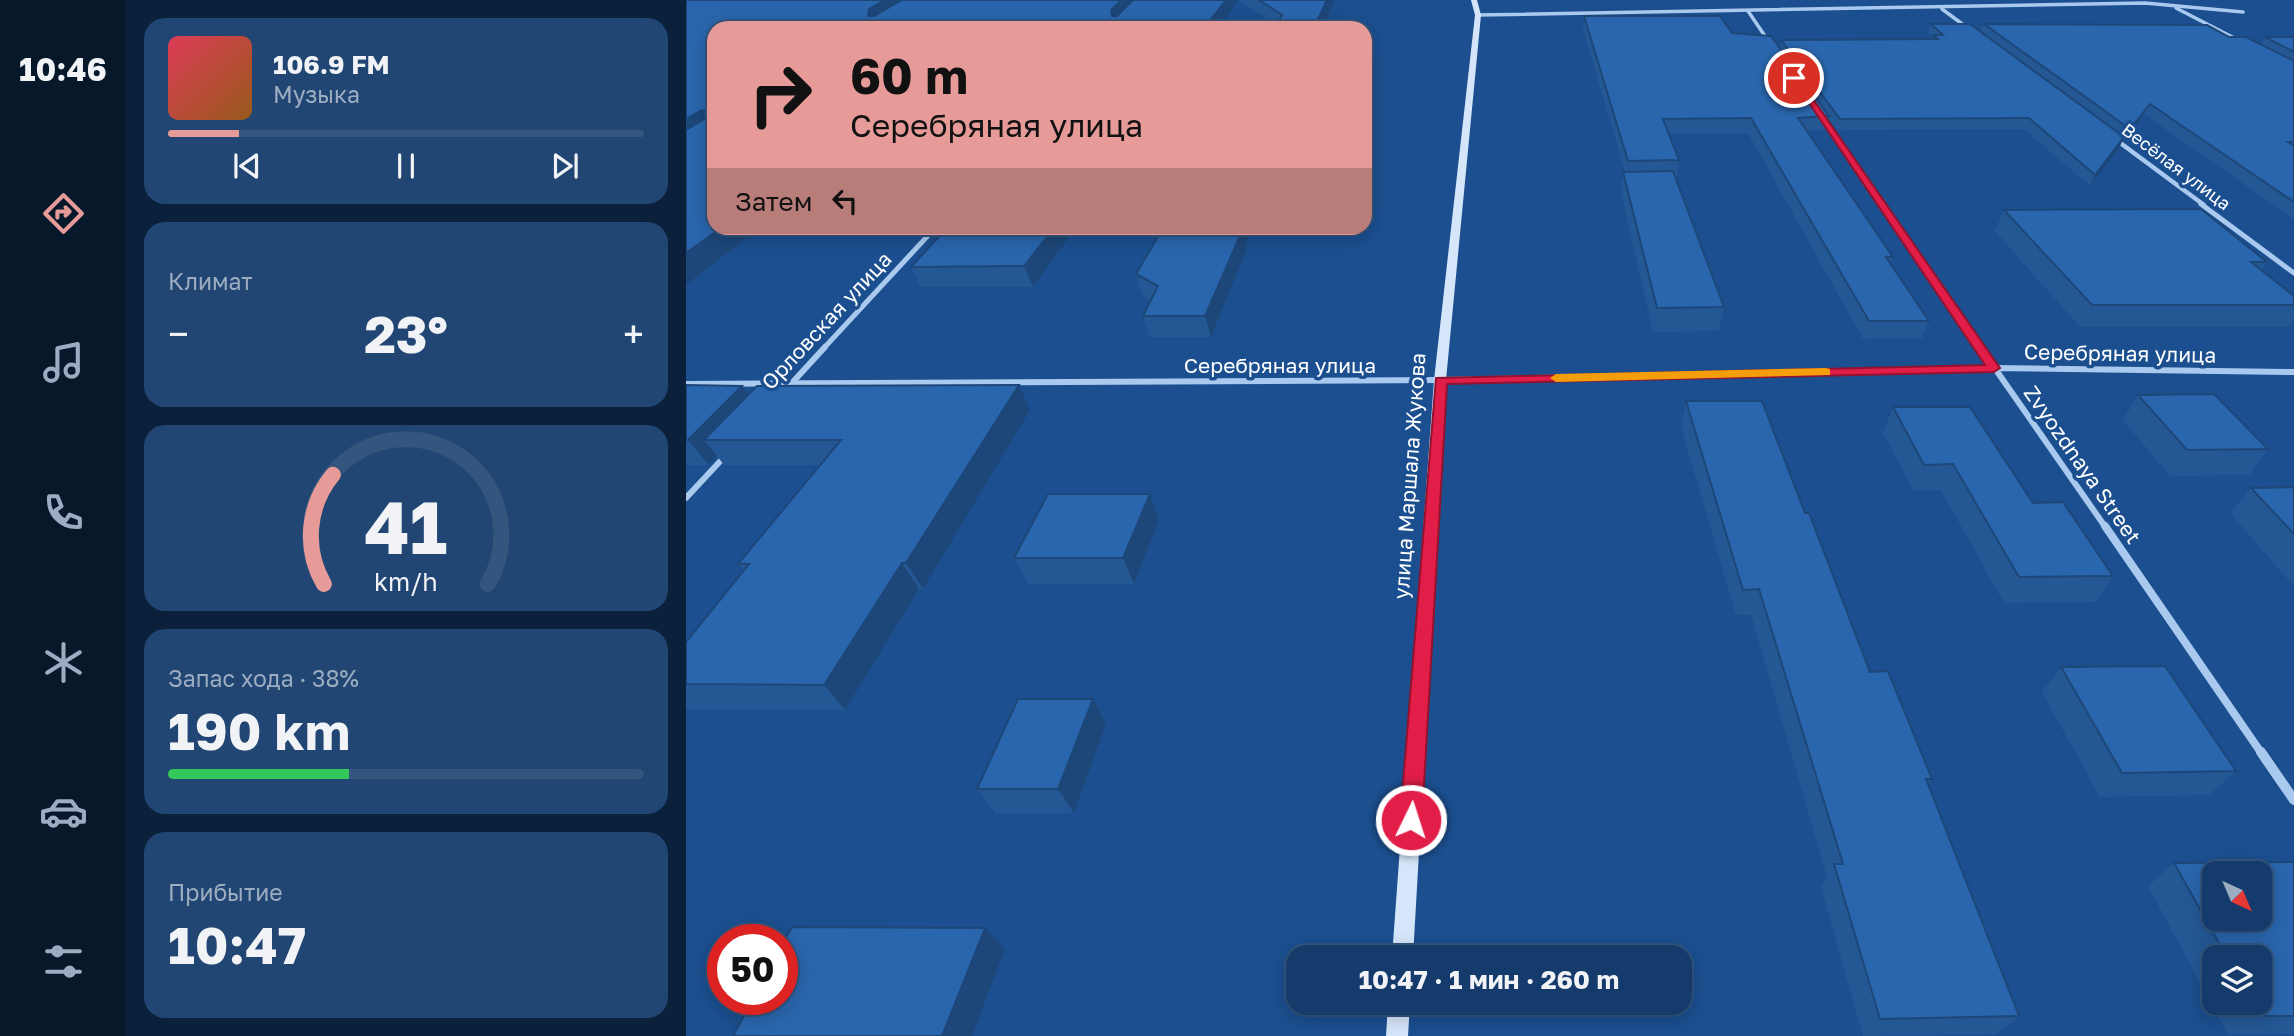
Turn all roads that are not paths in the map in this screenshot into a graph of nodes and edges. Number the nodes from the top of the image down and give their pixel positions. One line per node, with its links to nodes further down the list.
1 (1474, 0): 6 (main road, улица Маршала Жукова)
2 (2172, 6): 3 (street); 5 (street); 8 (street)
3 (1941, 8): 4 (street); 7 (street)
4 (1748, 11): 6 (street); 9 (street)
5 (2244, 12)
6 (1478, 15): 16 (main road, улица Маршала Жукова)
7 (1974, 33)
8 (2245, 44)
9 (1772, 46)
10 (1819, 115): 14 (street, Zvyozdnaya Street)
11 (2106, 132): 13 (street, Весёлая улица)
12 (929, 235): 18 (street, Орловская улица)
13 (2294, 273)
14 (1994, 368): 15 (street, Серебряная улица); 16 (street, Серебряная улица); 22 (street, Zvyozdnaya Street)
15 (2294, 372)
16 (1440, 380): 18 (street, Серебряная улица); 23 (main road, улица Маршала Жукова)
17 (686, 384): 18 (street, Серебряная улица)
18 (791, 384): 19 (street, Орловская улица)
19 (782, 394)
20 (730, 451): 21 (street)
21 (686, 498)
22 (2294, 800)
23 (1403, 945)
24 (1398, 1015): 25 (main road)
25 (1397, 1036)

